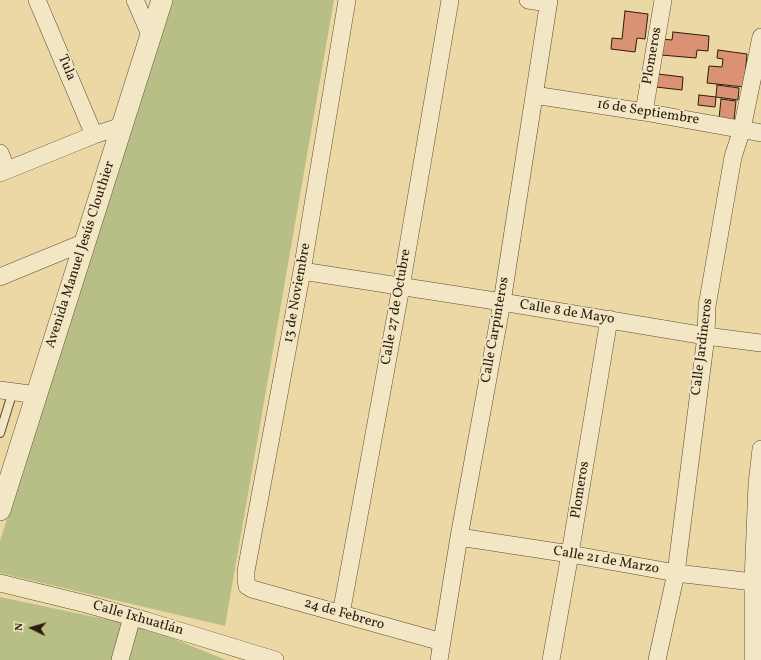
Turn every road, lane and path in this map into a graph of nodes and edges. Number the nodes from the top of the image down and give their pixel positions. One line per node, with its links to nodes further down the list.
1 (37, 0): 16 (street, Tula)
2 (135, 0): 9 (street)
3 (162, 0): 9 (street, Avenida Manuel Jesús Clouthier)
4 (347, 0): 20 (street, 13 de Noviembre)
5 (450, 0): 22 (street, Calle 27 de Octubre)
6 (528, 0): 8 (street)
7 (663, 0): 12 (street, Plomeros)
8 (549, 2): 11 (street, Calle Carpinteros)
9 (150, 37): 13 (street, Avenida Manuel Jesús Clouthier)
10 (761, 37): 14 (street, Calle Jardineros)
11 (534, 95): 12 (street, 16 de Septiembre); 23 (street, Calle Carpinteros)
12 (644, 112): 14 (street, 16 de Septiembre)
13 (122, 126): 16 (street); 19 (street, Avenida Manuel Jesús Clouthier)
14 (742, 129): 15 (street, 16 de Septiembre); 25 (street, Calle Jardineros)
15 (761, 133)
16 (94, 135): 18 (street)
17 (0, 153): 18 (street)
18 (4, 172)
19 (85, 242): 21 (street); 28 (street, Avenida Manuel Jesús Clouthier)
20 (302, 271): 22 (street, Calle 8 de Mayo); 37 (street, 13 de Noviembre)
21 (0, 277)
22 (401, 287): 23 (street, Calle 8 de Mayo); 38 (street, Calle 27 de Octubre)
23 (502, 302): 24 (street, Calle 8 de Mayo); 32 (street, Calle Carpinteros)
24 (609, 319): 25 (street, Calle 8 de Mayo); 33 (street, Plomeros)
25 (706, 336): 26 (street, Calle 8 de Mayo); 34 (street, Calle Jardineros)
26 (761, 343)
27 (6, 391): 28 (street); 29 (lane)
28 (37, 395): 31 (street, Avenida Manuel Jesús Clouthier)
29 (0, 433)
30 (761, 449): 35 (street)
31 (0, 510)
32 (459, 537): 33 (street, Calle 21 de Marzo); 40 (street, Calle Carpinteros)
33 (570, 554): 34 (street, Calle 21 de Marzo); 44 (street, Plomeros)
34 (676, 573): 35 (street, Calle 21 de Marzo); 45 (street, Calle Jardineros)
35 (753, 582): 46 (street)
36 (0, 583): 39 (street, Calle Ixhuatlán)
37 (247, 586): 38 (street, 24 de Febrero)
38 (341, 614): 40 (street, 24 de Febrero)
39 (132, 618): 41 (street); 42 (street, Calle Ixhuatlán)
40 (442, 642): 43 (street, Calle Carpinteros)
41 (120, 660)
42 (275, 660)
43 (439, 660)
44 (551, 660)
45 (657, 660)
46 (753, 660)

